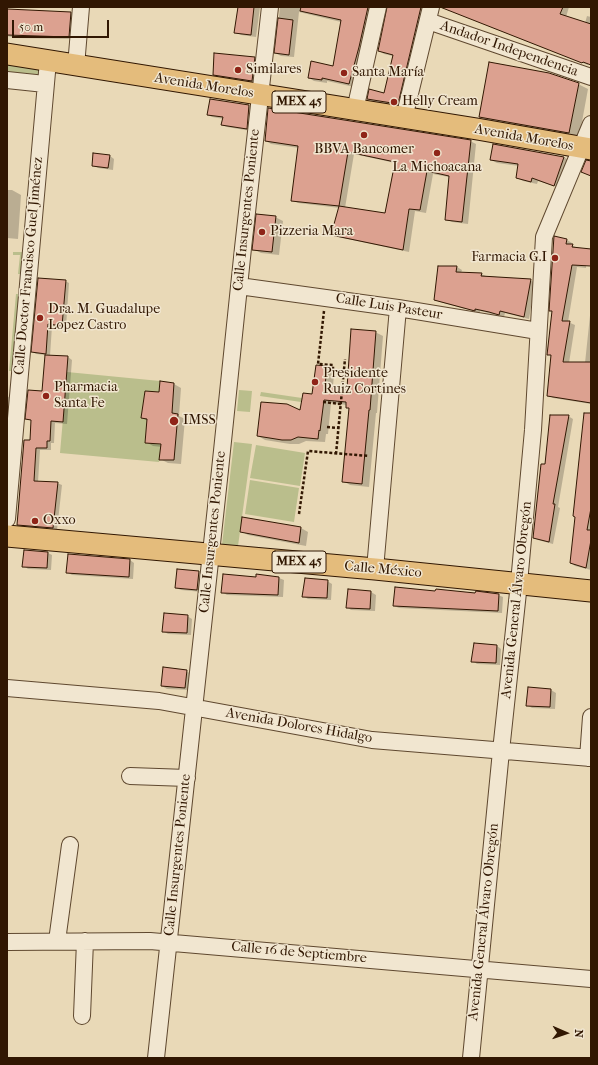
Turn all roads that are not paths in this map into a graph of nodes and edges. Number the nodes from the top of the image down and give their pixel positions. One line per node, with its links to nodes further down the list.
1 (81, 7): 7 (street)
2 (270, 7): 11 (street, Calle Insurgentes Poniente)
3 (378, 7): 12 (street)
4 (429, 14): 8 (street, Andador Independencia); 13 (street)
5 (7, 54): 6 (main road, Avenida Morelos / MEX 45)
6 (48, 62): 7 (main road, Avenida Morelos / MEX 45); 10 (street, Calle Doctor Francisco Guel Jiménez)
7 (76, 66): 11 (main road, Avenida Morelos / MEX 45)
8 (591, 77)
9 (7, 80): 10 (street)
10 (45, 84): 19 (street, Calle Doctor Francisco Guel Jiménez)
11 (260, 95): 12 (main road, Avenida Morelos / MEX 45); 16 (street, Calle Insurgentes Poniente)
12 (355, 110): 13 (main road, Avenida Morelos / MEX 45)
13 (404, 118): 15 (main road, Avenida Morelos / MEX 45)
14 (591, 124): 15 (street, Avenida General Álvaro Obregón)
15 (586, 149): 18 (street, Avenida General Álvaro Obregón)
16 (239, 286): 17 (street, Calle Luis Pasteur); 21 (street, Calle Insurgentes Poniente)
17 (398, 308): 18 (street, Calle Luis Pasteur); 22 (street)
18 (538, 331): 23 (street, Avenida General Álvaro Obregón)
19 (7, 519)
20 (7, 536): 21 (main road, Calle México / MEX 45)
21 (210, 554): 22 (main road, Calle México / MEX 45); 26 (street, Calle Insurgentes Poniente)
22 (375, 569): 23 (main road, Calle México / MEX 45)
23 (519, 583): 24 (main road, Calle México / MEX 45); 28 (street, Avenida General Álvaro Obregón)
24 (591, 591)
25 (7, 688): 26 (street, Avenida Dolores Hidalgo)
26 (194, 708): 28 (street, Avenida Dolores Hidalgo); 31 (street, Calle Insurgentes Poniente)
27 (591, 717): 29 (street)
28 (501, 751): 29 (street, Avenida Dolores Hidalgo); 37 (street, Avenida General Álvaro Obregón)
29 (590, 758)
30 (130, 776): 31 (street)
31 (187, 778): 36 (street, Calle Insurgentes Poniente)
32 (70, 846): 33 (street)
33 (57, 941): 34 (street, Calle 16 de Septiembre); 35 (street, Calle 16 de Septiembre)
34 (85, 941): 36 (street, Calle 16 de Septiembre); 39 (street)
35 (7, 942)
36 (169, 942): 37 (street, Calle 16 de Septiembre); 40 (street, Calle Insurgentes Poniente)
37 (480, 969): 38 (street, Calle 16 de Septiembre); 41 (street, Avenida General Álvaro Obregón)
38 (591, 979)
39 (82, 1016)
40 (156, 1058)
41 (471, 1058)

